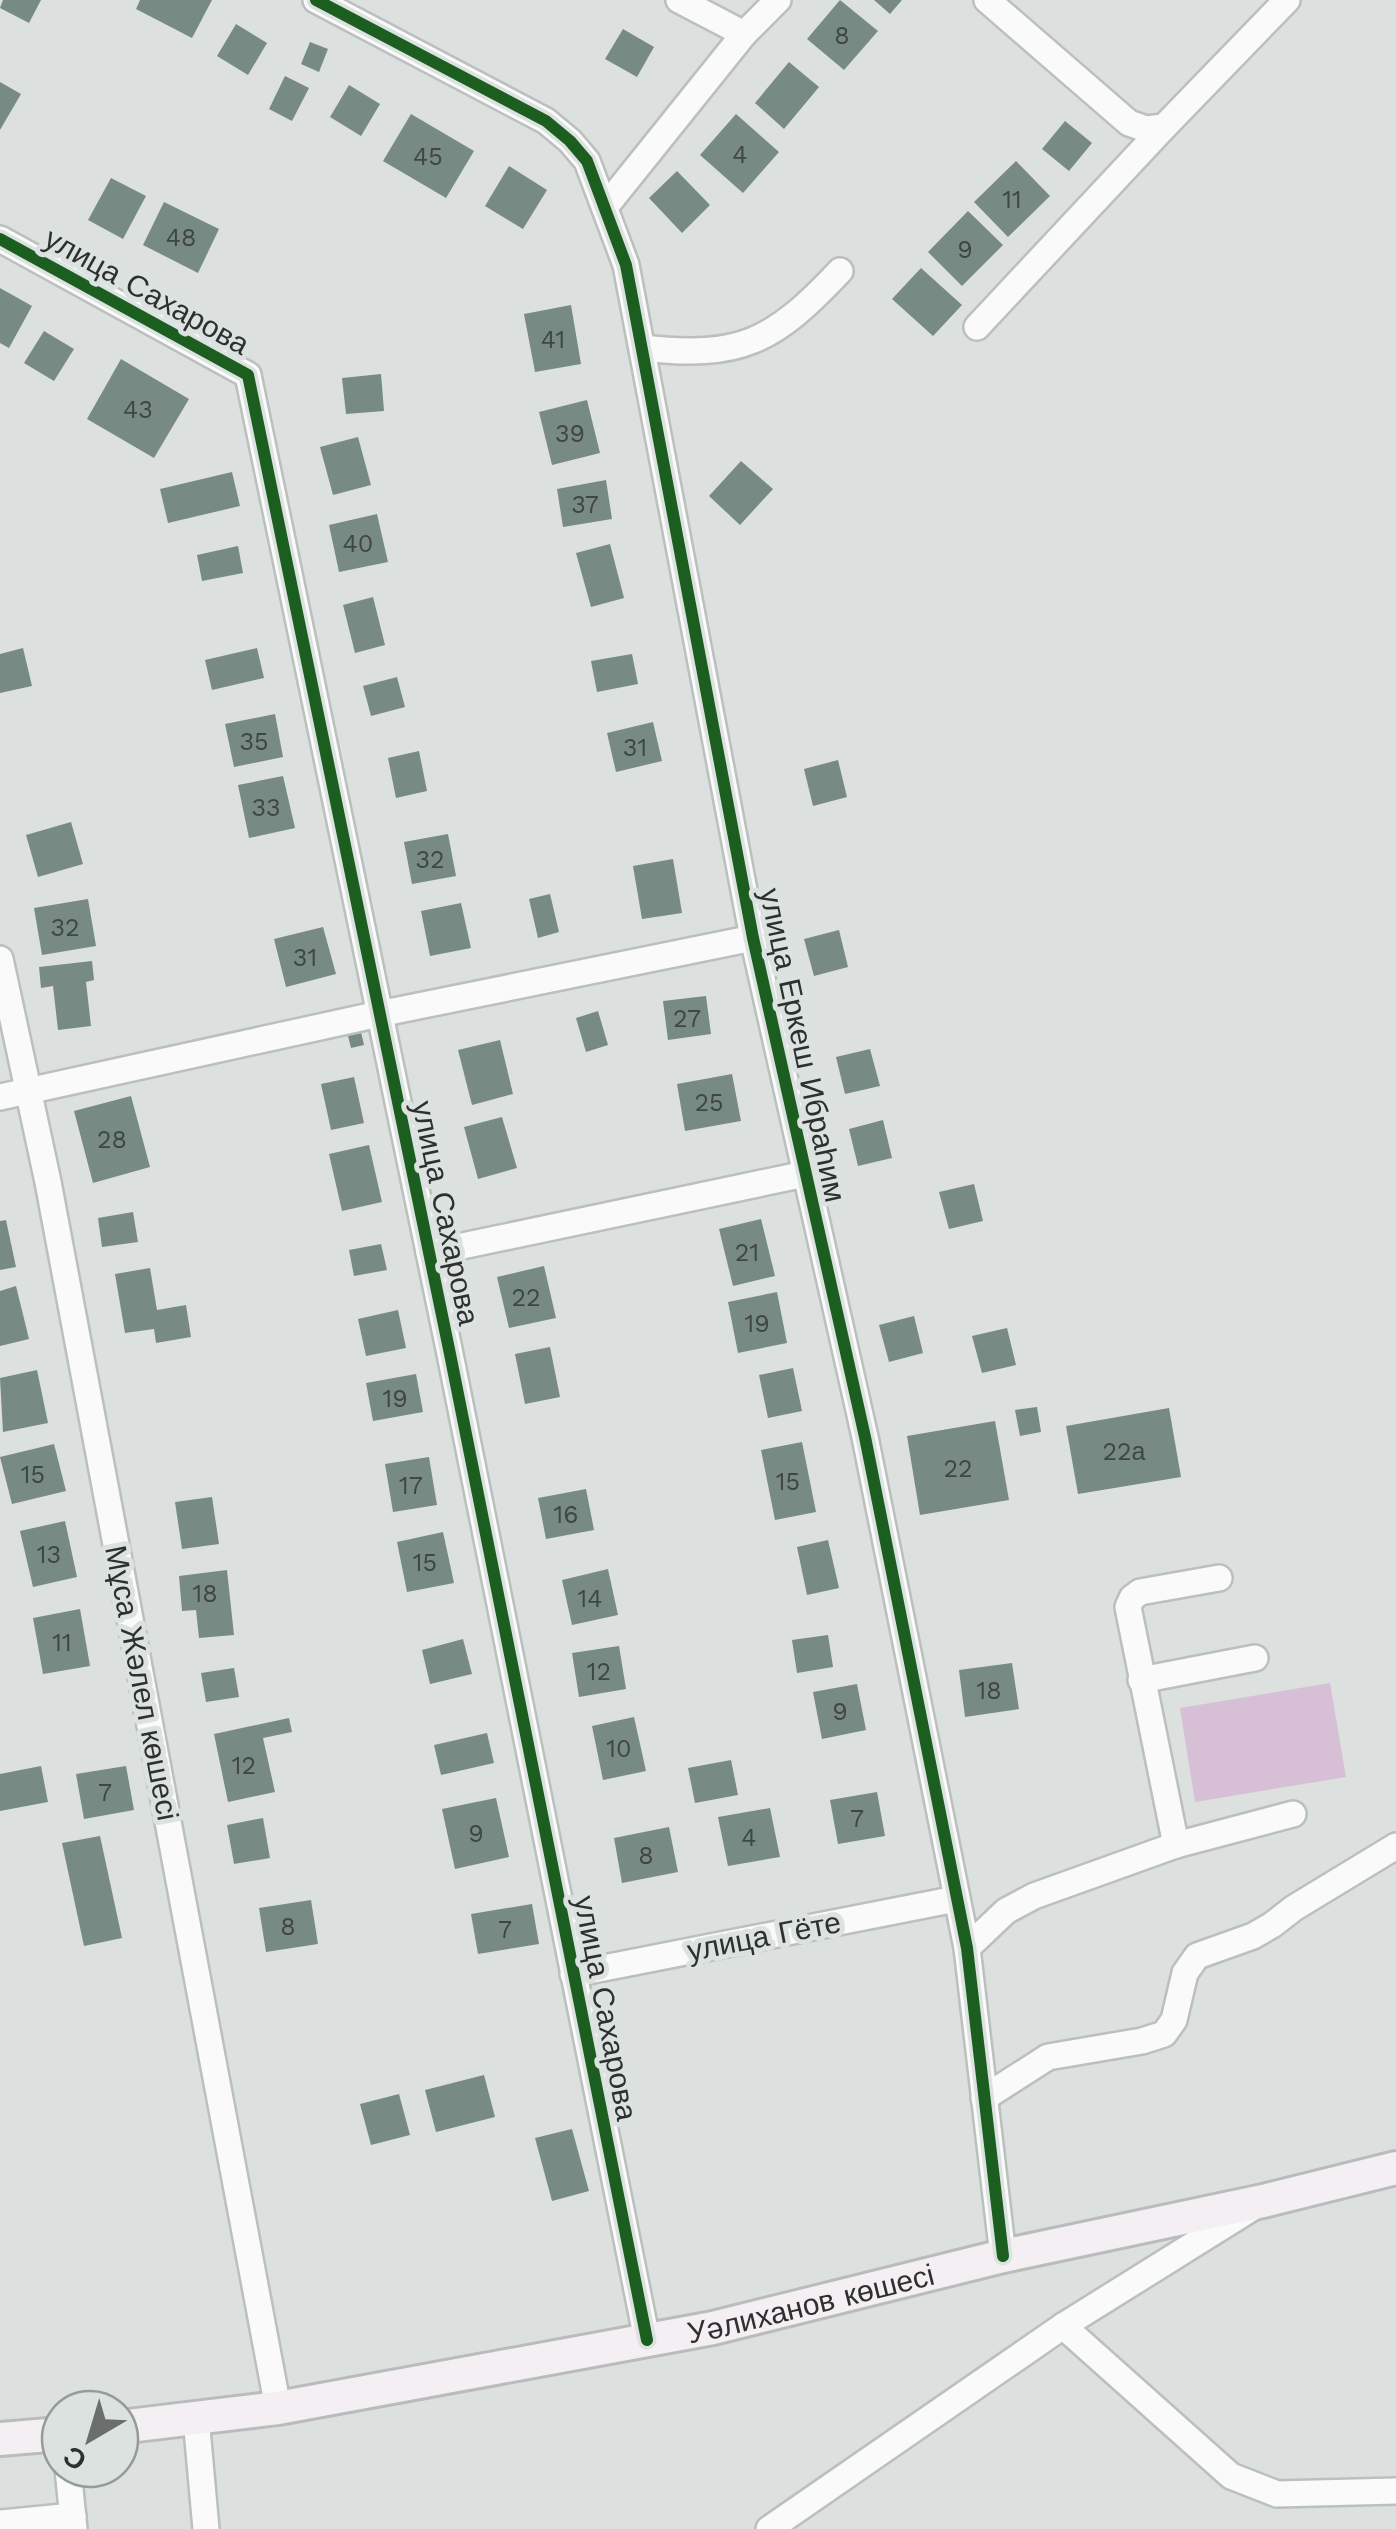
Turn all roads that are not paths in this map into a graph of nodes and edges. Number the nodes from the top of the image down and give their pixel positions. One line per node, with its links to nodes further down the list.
1 (316, 0): 8 (street, улица Еркеш Ибраһим)
2 (679, 0): 6 (street)
3 (778, 0): 6 (street)
4 (987, 0): 7 (street)
5 (1286, 0): 7 (street)
6 (744, 34): 8 (street)
7 (1164, 126): 11 (street)
8 (606, 206): 12 (street, улица Еркеш Ибраһим)
9 (0, 239): 15 (street, улица Сахарова)
10 (840, 271): 12 (street)
11 (977, 327)
12 (642, 348): 13 (street, улица Еркеш Ибраһим)
13 (754, 938): 15 (street); 18 (street, улица Еркеш Ибраһим)
14 (0, 960): 16 (street, Мұса Жәлел көшесі)
15 (379, 1014): 16 (street); 19 (street, улица Сахарова)
16 (26, 1091): 17 (street); 35 (street, Мұса Жәлел көшесі)
17 (0, 1097)
18 (805, 1174): 19 (street); 26 (street, улица Еркеш Ибраһим)
19 (428, 1252): 28 (street, улица Сахарова)
20 (1219, 1578): 22 (street)
21 (1255, 1658): 22 (street)
22 (1141, 1680): 24 (street)
23 (1293, 1814): 24 (street)
24 (1176, 1846): 27 (street)
25 (1396, 1846): 29 (street)
26 (956, 1899): 27 (street, улица Еркеш Ибраһим); 28 (street, улица Гёте)
27 (966, 1948): 29 (street, улица Еркеш Ибраһим)
28 (573, 1974): 34 (street, улица Сахарова)
29 (984, 2098): 32 (street, улица Еркеш Ибраһим)
30 (1396, 2168): 31 (main road, Уәлиханов көшесі)
31 (1263, 2201): 32 (main road, Уәлиханов көшесі); 33 (street)
32 (1003, 2256): 34 (main road, Уәлиханов көшесі)
33 (1063, 2326): 41 (street); 45 (street)
34 (646, 2340): 35 (main road, Уәлиханов көшесі)
35 (278, 2408): 36 (main road, Уәлиханов көшесі)
36 (196, 2418): 37 (main road, Уәлиханов көшесі); 44 (street)
37 (140, 2425)
38 (40, 2436): 39 (main road)
39 (0, 2440)
40 (70, 2489): 43 (street)
41 (1396, 2491)
42 (0, 2523): 43 (street)
43 (74, 2523)
44 (206, 2529)
45 (769, 2529)

